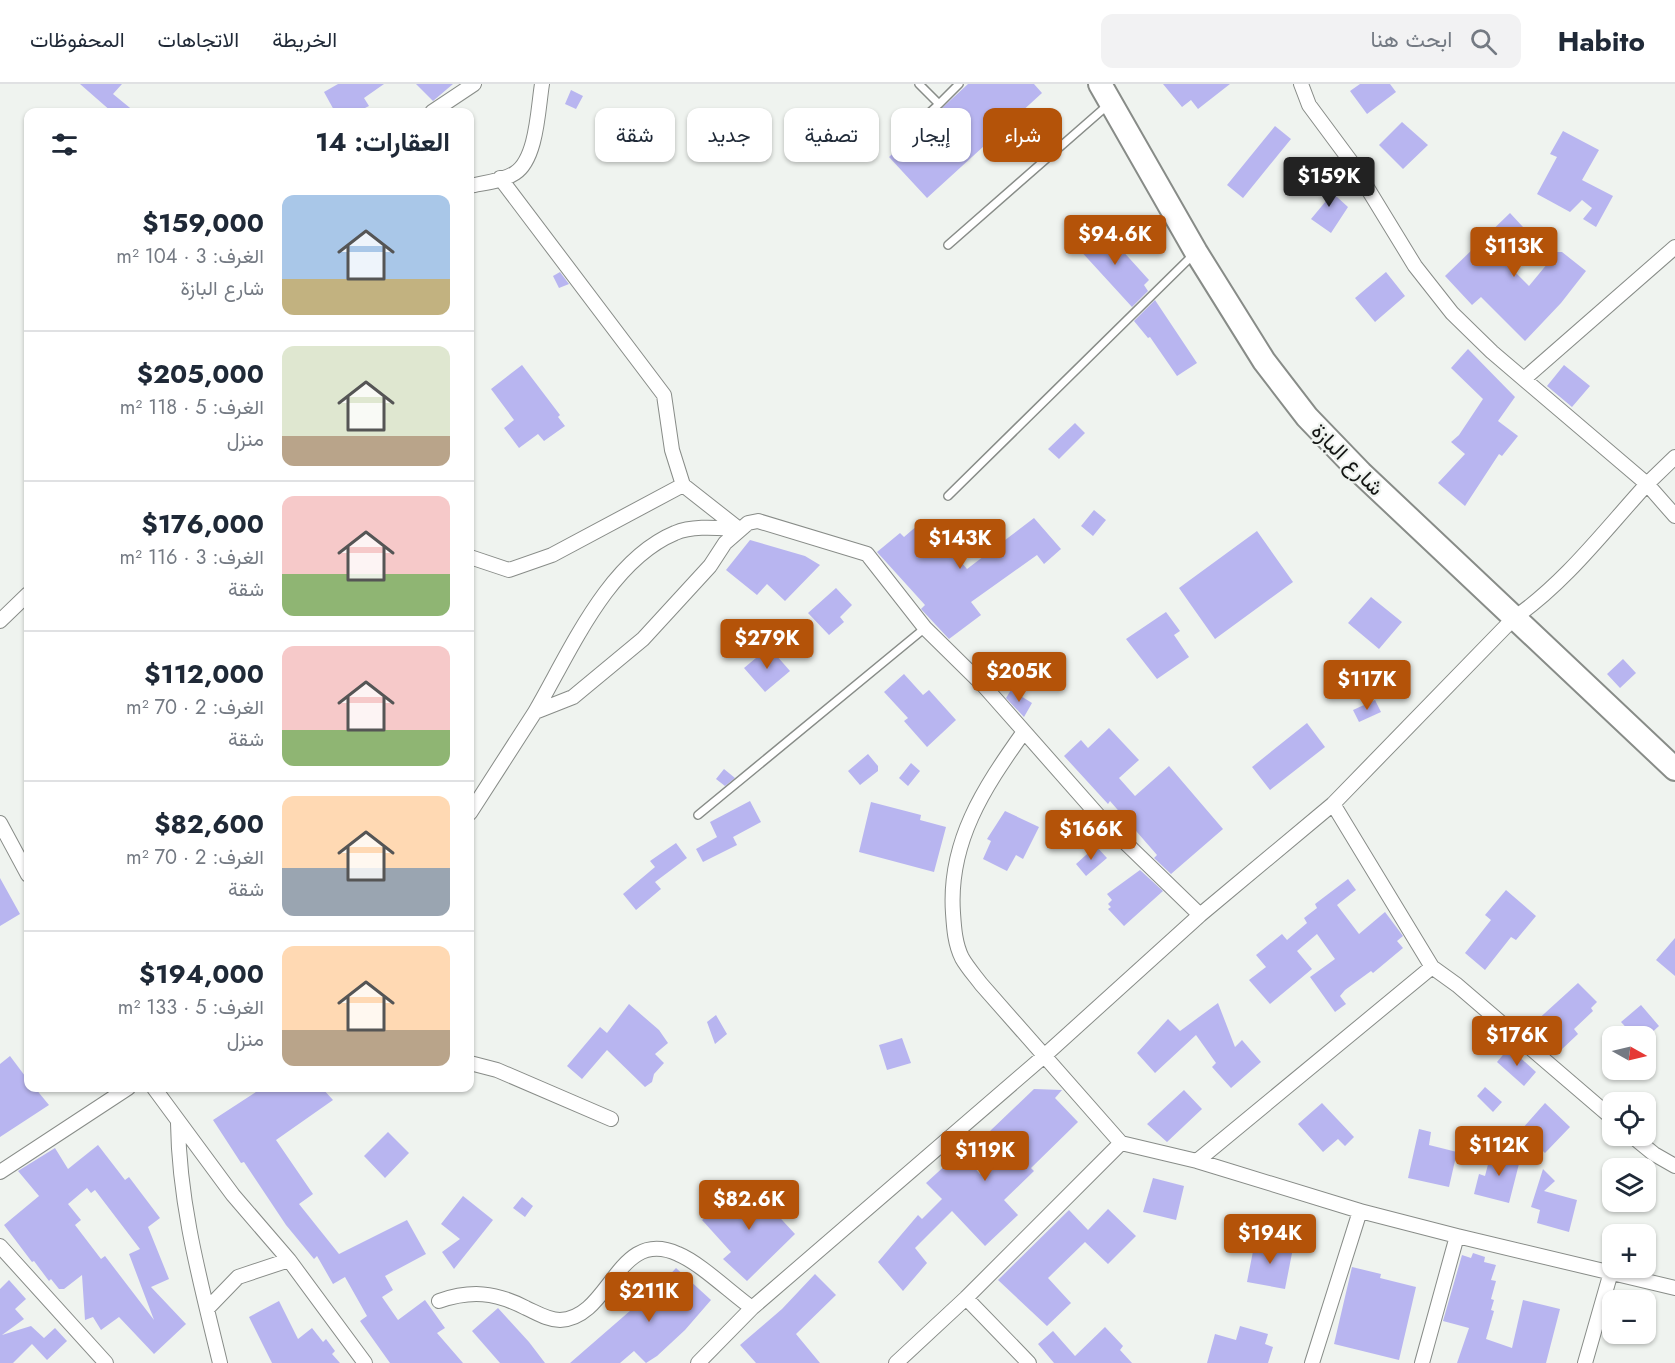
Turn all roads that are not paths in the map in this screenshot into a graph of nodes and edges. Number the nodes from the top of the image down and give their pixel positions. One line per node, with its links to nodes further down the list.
1 (474, 84): 8 (street)
2 (542, 84): 10 (street)
3 (919, 84): 7 (lane)
4 (959, 84): 7 (lane)
5 (1301, 84): 15 (street)
6 (1105, 93): 12 (lane); 14 (main road, شارع البازة)
7 (939, 104): 9 (lane)
8 (438, 108)
9 (935, 108)
10 (500, 178): 11 (street); 18 (street)
11 (474, 185)
12 (948, 245)
13 (1675, 247): 15 (street)
14 (1196, 252): 19 (lane); 24 (main road, شارع البازة)
15 (1524, 379): 17 (street)
16 (1675, 458): 17 (street)
17 (1647, 484): 20 (street); 24 (street)
18 (683, 485): 21 (street); 22 (street)
19 (948, 496)
20 (1675, 516)
21 (739, 529): 26 (street); 27 (street); 27 (street)
22 (474, 558)
23 (24, 598): 25 (street)
24 (1514, 618): 29 (main road, شارع البازة); 30 (street)
25 (0, 621)
26 (925, 628): 28 (street); 32 (lane)
27 (535, 712): 31 (street)
28 (1023, 733): 35 (street); 37 (street)
29 (1675, 769)
30 (1333, 804): 35 (street); 36 (street)
31 (474, 807)
32 (699, 815)
33 (0, 823): 34 (street)
34 (24, 868)
35 (1200, 915): 37 (street)
36 (1432, 968): 41 (street); 46 (street)
37 (1043, 1057): 44 (street); 59 (street)
38 (474, 1064): 42 (street)
39 (122, 1092): 48 (street)
40 (157, 1092): 43 (street)
41 (1602, 1109)
42 (611, 1119)
43 (178, 1123): 52 (street); 60 (street)
44 (1120, 1143): 46 (street); 57 (street)
45 (1644, 1146): 47 (street)
46 (1197, 1161): 49 (street)
47 (1675, 1166)
48 (0, 1172)
49 (1360, 1211): 50 (street); 67 (street)
50 (1457, 1236): 53 (street); 68 (street)
51 (0, 1245): 61 (street)
52 (289, 1260): 60 (street); 63 (street)
53 (1602, 1270)
54 (1609, 1278): 69 (street)
55 (1635, 1278): 56 (street)
56 (1675, 1288)
57 (966, 1298): 65 (street); 66 (street)
58 (439, 1301): 59 (street)
59 (752, 1308): 64 (street)
60 (207, 1309): 62 (street)
61 (106, 1363)
62 (220, 1363)
63 (365, 1363)
64 (698, 1363)
65 (896, 1363)
66 (1029, 1363)
67 (1312, 1363)
68 (1422, 1363)
69 (1585, 1363)

